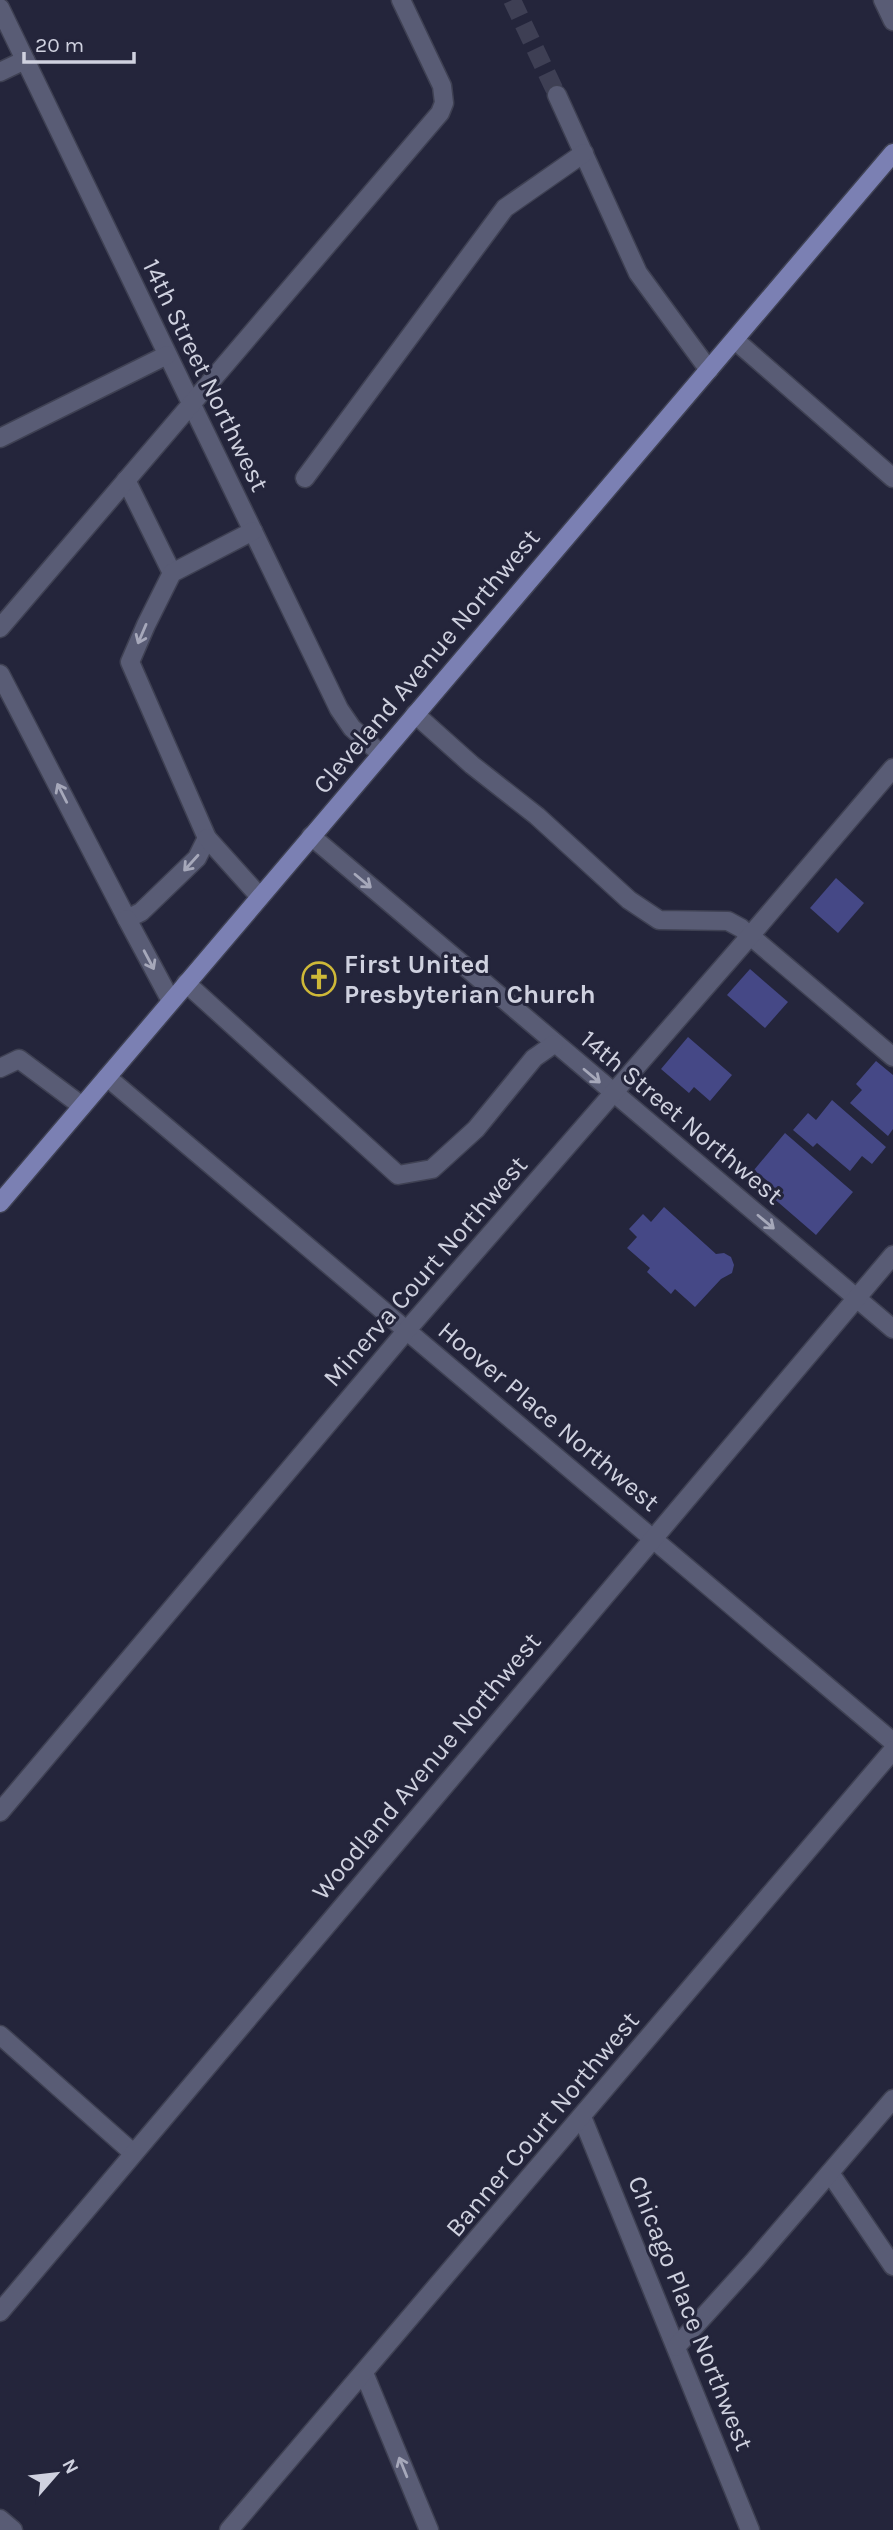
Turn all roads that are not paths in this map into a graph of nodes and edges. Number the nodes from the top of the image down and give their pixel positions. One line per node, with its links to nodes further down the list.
1 (401, 0): 13 (street)
2 (883, 0): 4 (street)
3 (0, 8): 5 (street, 14th Street Northwest)
4 (893, 21)
5 (25, 60): 6 (street); 11 (street, 14th Street Northwest)
6 (0, 72)
7 (557, 95): 8 (street)
8 (584, 153): 12 (street); 15 (street)
9 (893, 153): 10 (main road, Cleveland Avenue Northwest)
10 (735, 340): 12 (main road, Cleveland Avenue Northwest); 16 (street)
11 (167, 355): 13 (street, 14th Street Northwest); 14 (street)
12 (709, 370): 22 (main road, Cleveland Avenue Northwest)
13 (191, 404): 17 (street); 18 (street, 14th Street Northwest)
14 (0, 439)
15 (305, 478)
16 (893, 478)
17 (126, 480): 19 (street); 20 (street)
18 (253, 531): 19 (street); 23 (street, 14th Street Northwest)
19 (172, 573): 26 (street, one-way to 26)
20 (0, 628)
21 (0, 674): 28 (street, one-way to 21)
22 (415, 714): 23 (main road, Cleveland Avenue Northwest); 29 (street)
23 (380, 754): 25 (main road, Cleveland Avenue Northwest)
24 (893, 768): 29 (street, Minerva Court Northwest)
25 (311, 836): 27 (main road, Cleveland Avenue Northwest); 32 (street, 14th Street Northwest, one-way to 32)
26 (207, 838): 27 (street); 28 (street, one-way to 28)
27 (260, 897): 30 (main road, Cleveland Avenue Northwest)
28 (127, 919): 31 (street, one-way to 31)
29 (750, 936): 33 (street); 36 (street, Minerva Court Northwest)
30 (186, 983): 31 (main road, Cleveland Avenue Northwest); 32 (street)
31 (171, 1001): 35 (main road, Cleveland Avenue Northwest)
32 (554, 1044): 36 (street, 14th Street Northwest, one-way to 36)
33 (893, 1057)
34 (1, 1064): 37 (street)
35 (107, 1077): 37 (main road, Cleveland Avenue Northwest); 42 (street, Hoover Place Northwest)
36 (614, 1094): 40 (street, 14th Street Northwest, one-way to 40); 42 (street, Minerva Court Northwest)
37 (82, 1106): 38 (main road, Cleveland Avenue Northwest)
38 (0, 1203)
39 (893, 1255): 40 (street, Woodland Avenue Northwest)
40 (856, 1298): 41 (street, 14th Street Northwest); 43 (street, Woodland Avenue Northwest)
41 (893, 1329)
42 (407, 1330): 43 (street, Hoover Place Northwest); 46 (street, Minerva Court Northwest)
43 (654, 1540): 44 (street, Hoover Place Northwest); 50 (street, Woodland Avenue Northwest)
44 (893, 1742)
45 (893, 1750): 49 (street, Banner Court Northwest)
46 (0, 1812)
47 (0, 2035): 50 (street)
48 (893, 2099): 51 (street)
49 (582, 2117): 54 (street, Chicago Place Northwest); 55 (street, Banner Court Northwest)
50 (132, 2152): 53 (street, Woodland Avenue Northwest)
51 (830, 2173): 52 (street); 54 (street)
52 (893, 2266)
53 (0, 2312)
54 (676, 2347): 60 (street, Chicago Place Northwest)
55 (364, 2374): 58 (street, Banner Court Northwest); 59 (street, one-way to 55)
56 (0, 2519): 57 (street)
57 (13, 2530)
58 (229, 2530)
59 (429, 2530)
60 (750, 2530)

